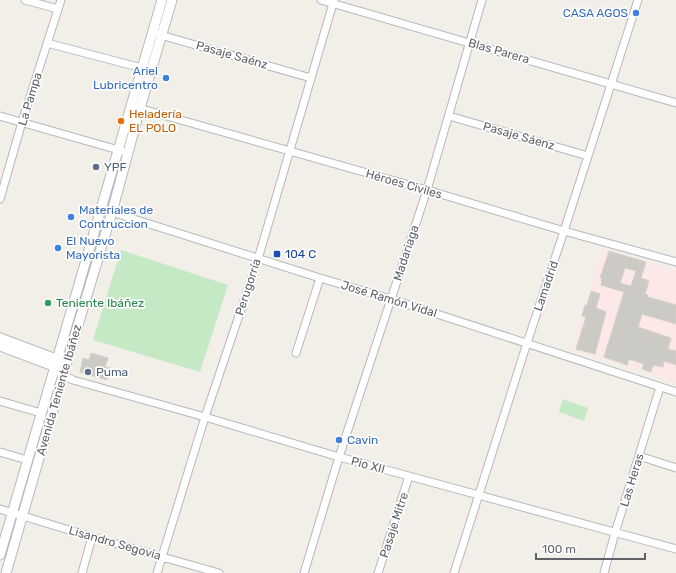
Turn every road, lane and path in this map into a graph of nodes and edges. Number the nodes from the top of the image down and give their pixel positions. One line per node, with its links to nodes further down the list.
1 (24, 0): 9 (street)
2 (61, 0): 9 (street, La Pampa)
3 (162, 0): 10 (main road, Avenida Teniente Ibáñez)
4 (172, 0): 11 (main road, Avenida Teniente Ibáñez)
5 (321, 0): 8 (street, Blas Parera)
6 (482, 0): 13 (street, Madariaga)
7 (638, 0): 16 (street, Lamadrid)
8 (334, 2): 13 (street, Blas Parera); 15 (street, Perugorría)
9 (58, 9): 12 (street, La Pampa)
10 (153, 33): 11 (street, Pasaje Saénz); 14 (main road, Avenida Teniente Ibáñez)
11 (163, 35): 15 (street, Pasaje Saénz); 18 (main road, Avenida Teniente Ibáñez)
12 (48, 43): 14 (street); 21 (street, La Pampa)
13 (470, 43): 16 (street, Blas Parera); 20 (street, Madariaga)
14 (142, 68): 18 (main road, Avenida Teniente Ibáñez)
15 (311, 78): 23 (street, Perugorría)
16 (611, 83): 17 (street, Blas Parera); 24 (street, Lamadrid)
17 (676, 103)
18 (135, 107): 22 (main road, Avenida Teniente Ibáñez); 23 (street, Héroes Civiles)
19 (0, 116): 21 (street)
20 (449, 116): 24 (street, Pasaje Sáenz); 25 (street, Madariaga)
21 (22, 122): 22 (street); 26 (street, La Pampa)
22 (123, 151): 27 (main road, Avenida Teniente Ibáñez); 28 (main road, Avenida Teniente Ibáñez)
23 (290, 152): 25 (street, Héroes Civiles); 30 (street, Perugorría)
24 (588, 156): 29 (street, Lamadrid)
25 (427, 190): 29 (street, Héroes Civiles); 33 (street, Madariaga)
26 (0, 199)
27 (102, 209): 28 (street, José Ramón Vidal); 38 (main road, Avenida Teniente Ibáñez)
28 (112, 212): 30 (street, José Ramón Vidal); 38 (main road, Avenida Teniente Ibáñez)
29 (564, 232): 31 (street, Héroes Civiles); 35 (street, Lamadrid)
30 (258, 259): 32 (street, José Ramón Vidal); 44 (street, Perugorría)
31 (676, 262)
32 (320, 278): 33 (street, José Ramón Vidal); 37 (street)
33 (391, 299): 35 (street, José Ramón Vidal); 47 (street, Madariaga)
34 (0, 338): 38 (main road)
35 (527, 343): 40 (street, José Ramón Vidal); 51 (street, Lamadrid)
36 (0, 346): 38 (main road)
37 (296, 353)
38 (60, 363): 39 (main road, Avenida Teniente Ibáñez); 43 (main road, Avenida Teniente Ibáñez)
39 (63, 375): 44 (street, Pio XII); 54 (main road, Avenida Teniente Ibáñez)
40 (660, 387): 41 (street, José Ramón Vidal); 46 (street, Las Heras)
41 (676, 392)
42 (0, 401): 43 (street)
43 (41, 413): 48 (main road, Avenida Teniente Ibáñez)
44 (205, 417): 47 (street, Pio XII); 59 (street, Perugorría)
45 (0, 452): 48 (street)
46 (639, 456): 49 (street); 55 (street, Las Heras)
47 (339, 457): 50 (street, Pio XII); 64 (street, Madariaga)
48 (27, 460): 53 (main road, Avenida Teniente Ibáñez)
49 (676, 468)
50 (409, 476): 51 (street, Pio XII); 65 (street, Pasaje Mitre)
51 (479, 496): 55 (street, Pio XII); 66 (street, Lamadrid)
52 (0, 509): 53 (street, Lisandro Segovia)
53 (12, 512): 54 (street, Lisandro Segovia); 58 (main road, Avenida Teniente Ibáñez)
54 (22, 515): 56 (street, Lisandro Segovia); 60 (main road, Avenida Teniente Ibáñez)
55 (615, 533): 57 (street, Pio XII); 67 (street, Las Heras)
56 (92, 537): 59 (street, Lisandro Segovia); 61 (street)
57 (676, 549)
58 (0, 555)
59 (162, 557): 62 (street, Perugorría); 63 (street, Lisandro Segovia)
60 (6, 573)
61 (82, 573)
62 (157, 573)
63 (219, 573)
64 (304, 573)
65 (378, 573)
66 (454, 573)
67 (604, 573)

